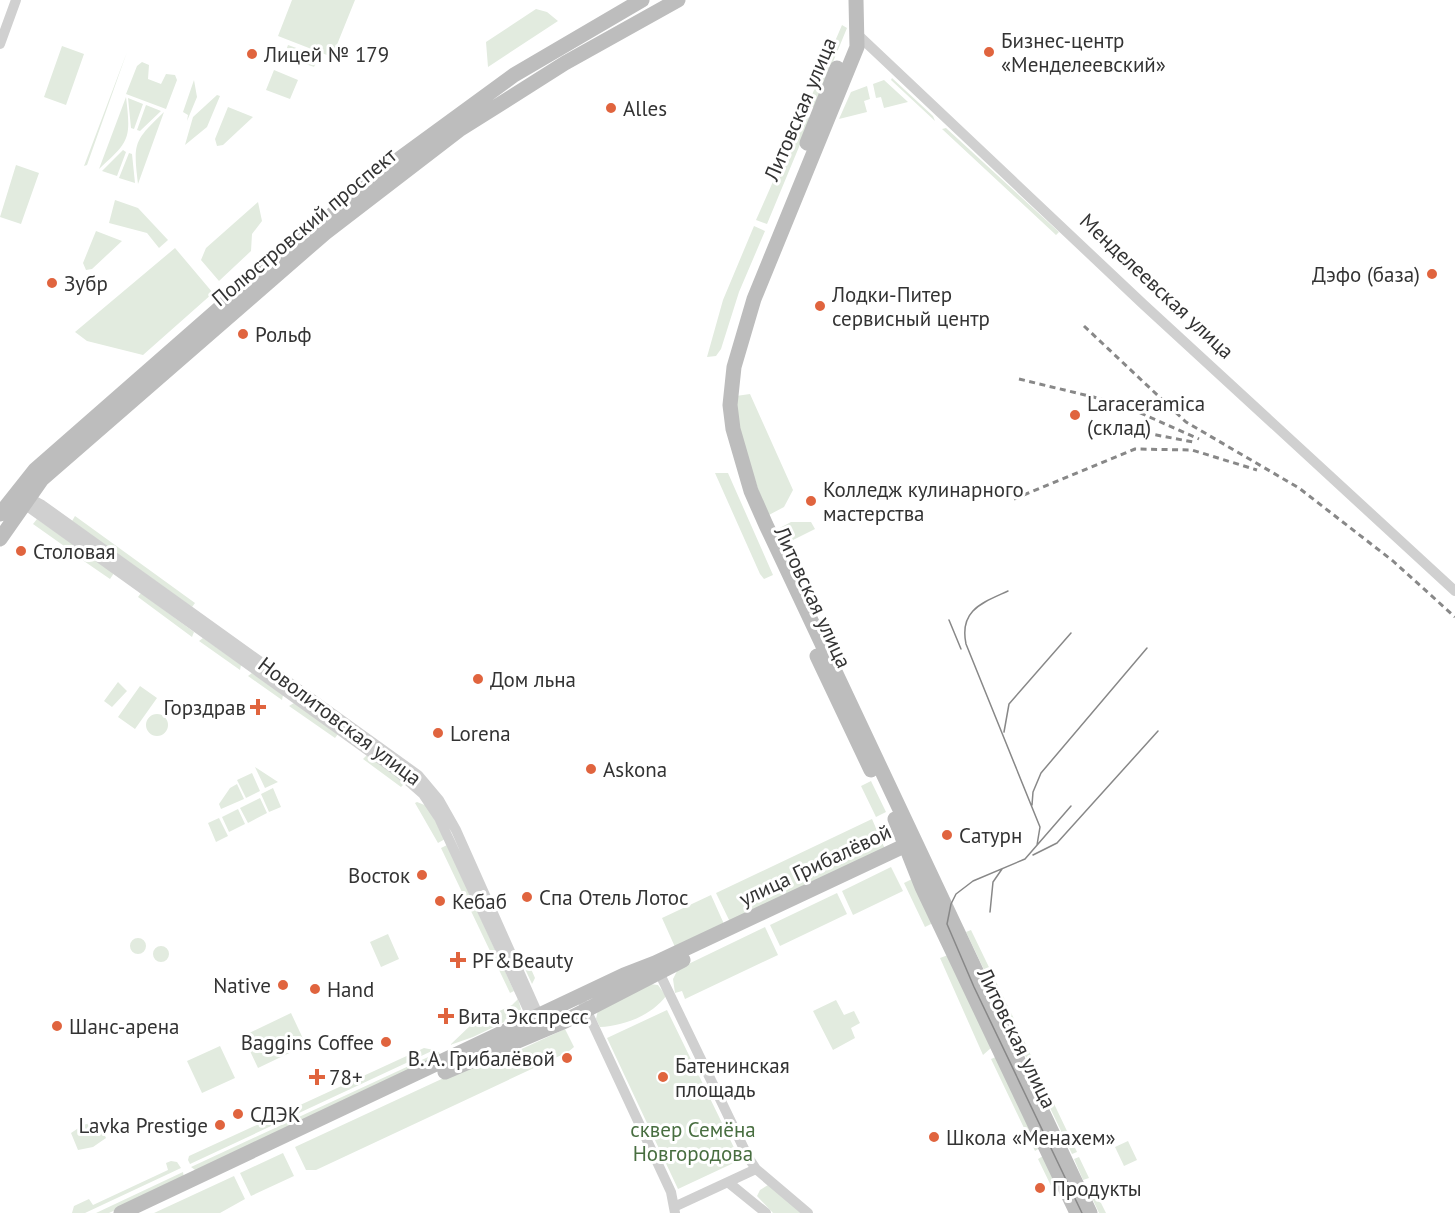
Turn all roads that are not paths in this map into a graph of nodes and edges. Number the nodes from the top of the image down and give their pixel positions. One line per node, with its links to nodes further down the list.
1 (16, 0): 6 (street)
2 (642, 0): 7 (street, Полюстровский проспект)
3 (678, 0): 7 (street, Полюстровский проспект)
4 (856, 0): 5 (street)
5 (856, 34): 10 (street, Менделеевская улица); 11 (street, Литовская улица)
6 (0, 44)
7 (22, 498): 8 (street, Полюстровский проспект); 9 (street, Полюстровский проспект); 14 (street, Новолитовская улица)
8 (0, 514)
9 (0, 539)
10 (1455, 591)
11 (909, 849): 12 (street, улица Грибалёвой); 23 (street, Литовская улица); 24 (street, Литовская улица)
12 (657, 968): 13 (street, улица Грибалёвой); 16 (street)
13 (583, 1002): 14 (street, улица Грибалёвой); 15 (street, улица Грибалёвой); 18 (street)
14 (536, 1016): 15 (street, Новолитовская улица); 19 (street, улица Грибалёвой)
15 (543, 1030): 20 (street, улица Грибалёвой)
16 (756, 1169): 17 (street); 22 (street)
17 (729, 1183): 18 (street); 21 (street)
18 (674, 1210)
19 (121, 1213)
20 (143, 1213)
21 (766, 1213)
22 (808, 1213)
23 (1077, 1213)
24 (1090, 1213)

